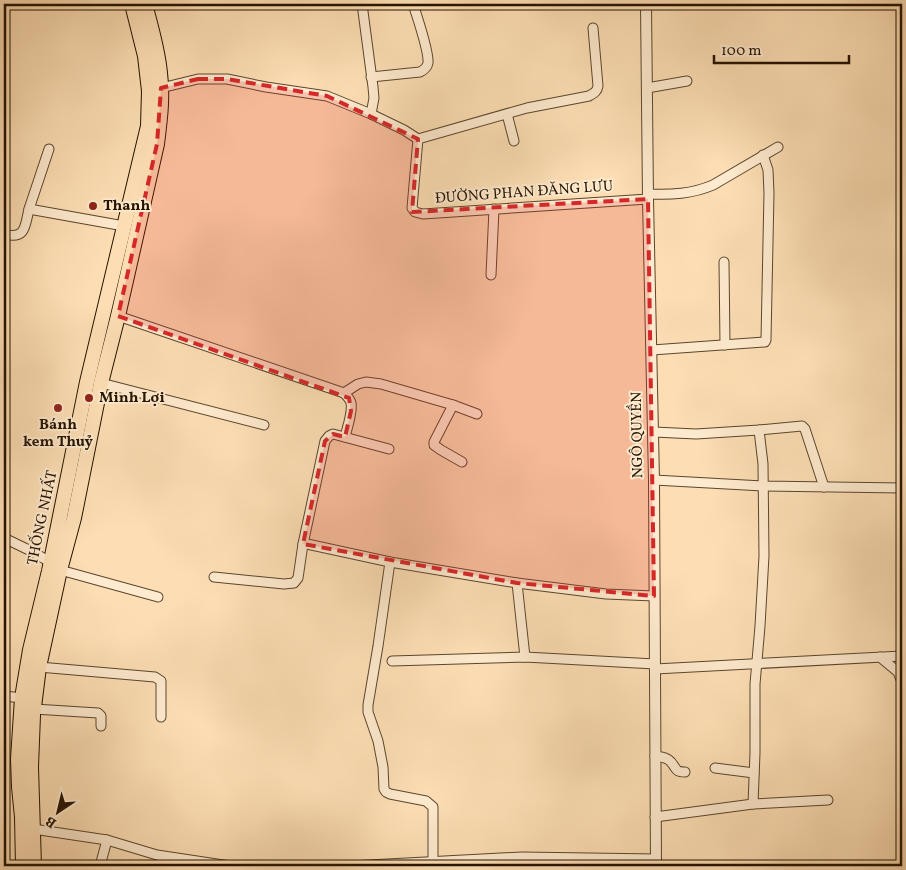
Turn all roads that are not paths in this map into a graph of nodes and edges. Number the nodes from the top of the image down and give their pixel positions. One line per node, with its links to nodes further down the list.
1 (132, 4): 21 (highway, THỐNG NHẤT)
2 (145, 4): 9 (highway, THỐNG NHẤT)
3 (362, 4): 7 (street)
4 (413, 4): 7 (street)
5 (646, 4): 10 (street, NGÔ QUYỀN)
6 (593, 28): 12 (street)
7 (371, 77): 11 (street)
8 (687, 81): 10 (street)
9 (161, 88): 11 (street); 25 (highway, THỐNG NHẤT)
10 (647, 88): 18 (street, NGÔ QUYỀN)
11 (371, 114): 13 (street)
12 (506, 114): 13 (street); 14 (street)
13 (418, 139): 20 (street, ĐƯỜNG PHAN ĐĂNG LƯU)
14 (514, 141)
15 (778, 147): 17 (street, ĐƯỜNG PHAN ĐĂNG LƯU)
16 (49, 149): 19 (street)
17 (764, 155): 18 (street, ĐƯỜNG PHAN ĐĂNG LƯU); 27 (street)
18 (648, 196): 20 (street, ĐƯỜNG PHAN ĐĂNG LƯU); 28 (street, NGÔ QUYỀN)
19 (29, 209): 21 (street); 22 (street)
20 (494, 209): 24 (street)
21 (124, 226): 25 (highway, THỐNG NHẤT)
22 (4, 234)
23 (724, 262): 27 (street)
24 (491, 275)
25 (118, 282): 26 (highway, THỐNG NHẤT); 45 (highway, THỐNG NHẤT)
26 (118, 316): 29 (highway, THỐNG NHẤT); 30 (street)
27 (725, 345): 28 (street)
28 (652, 350): 35 (street, NGÔ QUYỀN)
29 (101, 383): 33 (street); 45 (highway, THỐNG NHẤT)
30 (344, 393): 31 (street); 36 (street)
31 (453, 405): 32 (street); 38 (street)
32 (477, 414)
33 (264, 426)
34 (760, 430): 35 (street); 40 (street); 41 (street)
35 (654, 432): 39 (street, NGÔ QUYỀN)
36 (345, 437): 37 (street); 44 (street)
37 (389, 449)
38 (462, 462)
39 (654, 480): 40 (street); 49 (street, NGÔ QUYỀN)
40 (763, 486): 41 (street); 55 (street)
41 (824, 487): 42 (street)
42 (902, 488)
43 (4, 538): 45 (street)
44 (303, 544): 46 (street); 47 (street)
45 (57, 559): 50 (street); 56 (highway, THỐNG NHẤT); 60 (highway, THỐNG NHẤT)
46 (390, 562): 48 (street); 74 (street)
47 (214, 577)
48 (517, 584): 49 (street); 52 (street)
49 (654, 596): 57 (street, NGÔ QUYỀN)
50 (158, 597)
51 (902, 656): 53 (street)
52 (525, 657): 54 (street); 57 (street)
53 (880, 657): 55 (street); 58 (street)
54 (392, 661)
55 (756, 663): 57 (street); 67 (street)
56 (39, 667): 61 (highway, THỐNG NHẤT); 62 (street)
57 (655, 667): 64 (street, NGÔ QUYỀN)
58 (902, 682)
59 (4, 696): 60 (street)
60 (22, 698): 68 (highway, THỐNG NHẤT)
61 (34, 709): 63 (street); 68 (highway, THỐNG NHẤT)
62 (161, 717)
63 (101, 726)
64 (655, 756): 66 (street); 71 (street, NGÔ QUYỀN)
65 (715, 768): 67 (street)
66 (685, 772)
67 (754, 773): 70 (street)
68 (25, 787): 72 (highway, THỐNG NHẤT); 78 (highway, THỐNG NHẤT)
69 (828, 800): 70 (street)
70 (753, 804): 71 (street)
71 (655, 817): 76 (street, NGÔ QUYỀN)
72 (33, 829): 73 (street); 79 (highway, THỐNG NHẤT)
73 (107, 840): 77 (street); 80 (street)
74 (433, 861): 75 (street); 82 (street)
75 (522, 861): 76 (street)
76 (656, 863)
77 (211, 865): 81 (street)
78 (23, 866)
79 (34, 866)
80 (100, 866)
81 (230, 866)
82 (350, 866)

